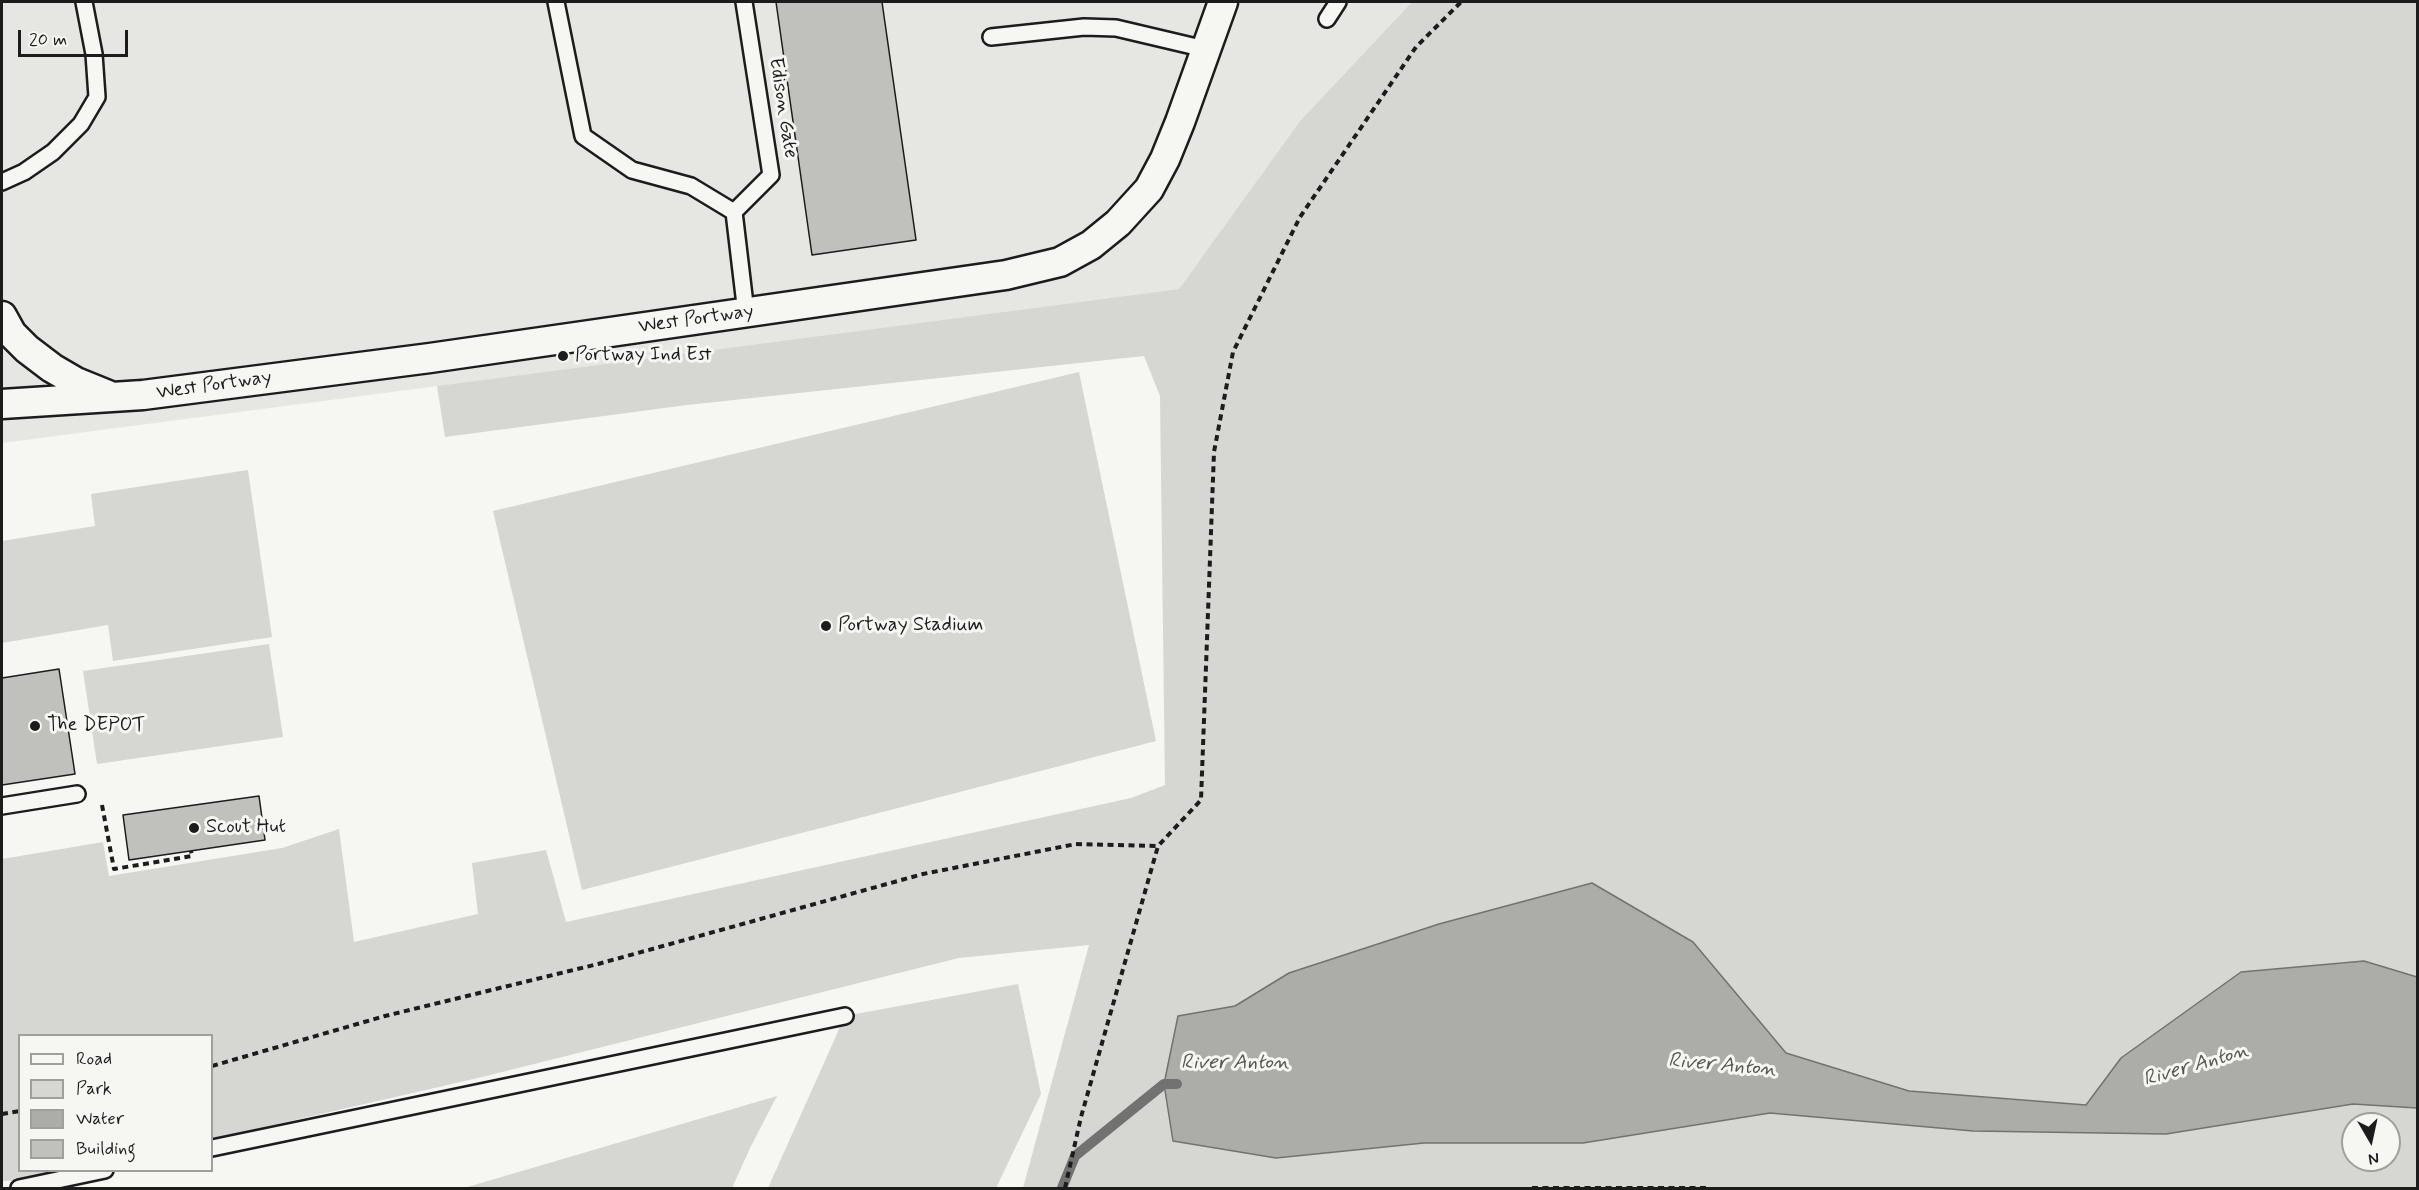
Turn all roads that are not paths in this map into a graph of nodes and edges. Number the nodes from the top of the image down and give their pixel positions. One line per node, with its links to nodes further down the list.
1 (84, 2): 9 (lane)
2 (556, 2): 10 (lane)
3 (744, 2): 10 (lane, Edison Gate)
4 (1223, 2): 8 (street, West Portway)
5 (1338, 2): 6 (lane)
6 (1327, 19)
7 (992, 37): 8 (lane)
8 (1205, 50): 11 (street, West Portway)
9 (2, 182)
10 (734, 212): 11 (lane)
11 (746, 313): 13 (street, West Portway)
12 (2, 316): 13 (street)
13 (113, 397): 14 (street, West Portway)
14 (2, 404)
15 (77, 794): 16 (lane)
16 (2, 806)
17 (845, 1016): 18 (lane)
18 (213, 1148)
19 (96, 1172): 20 (lane)
20 (20, 1188)

